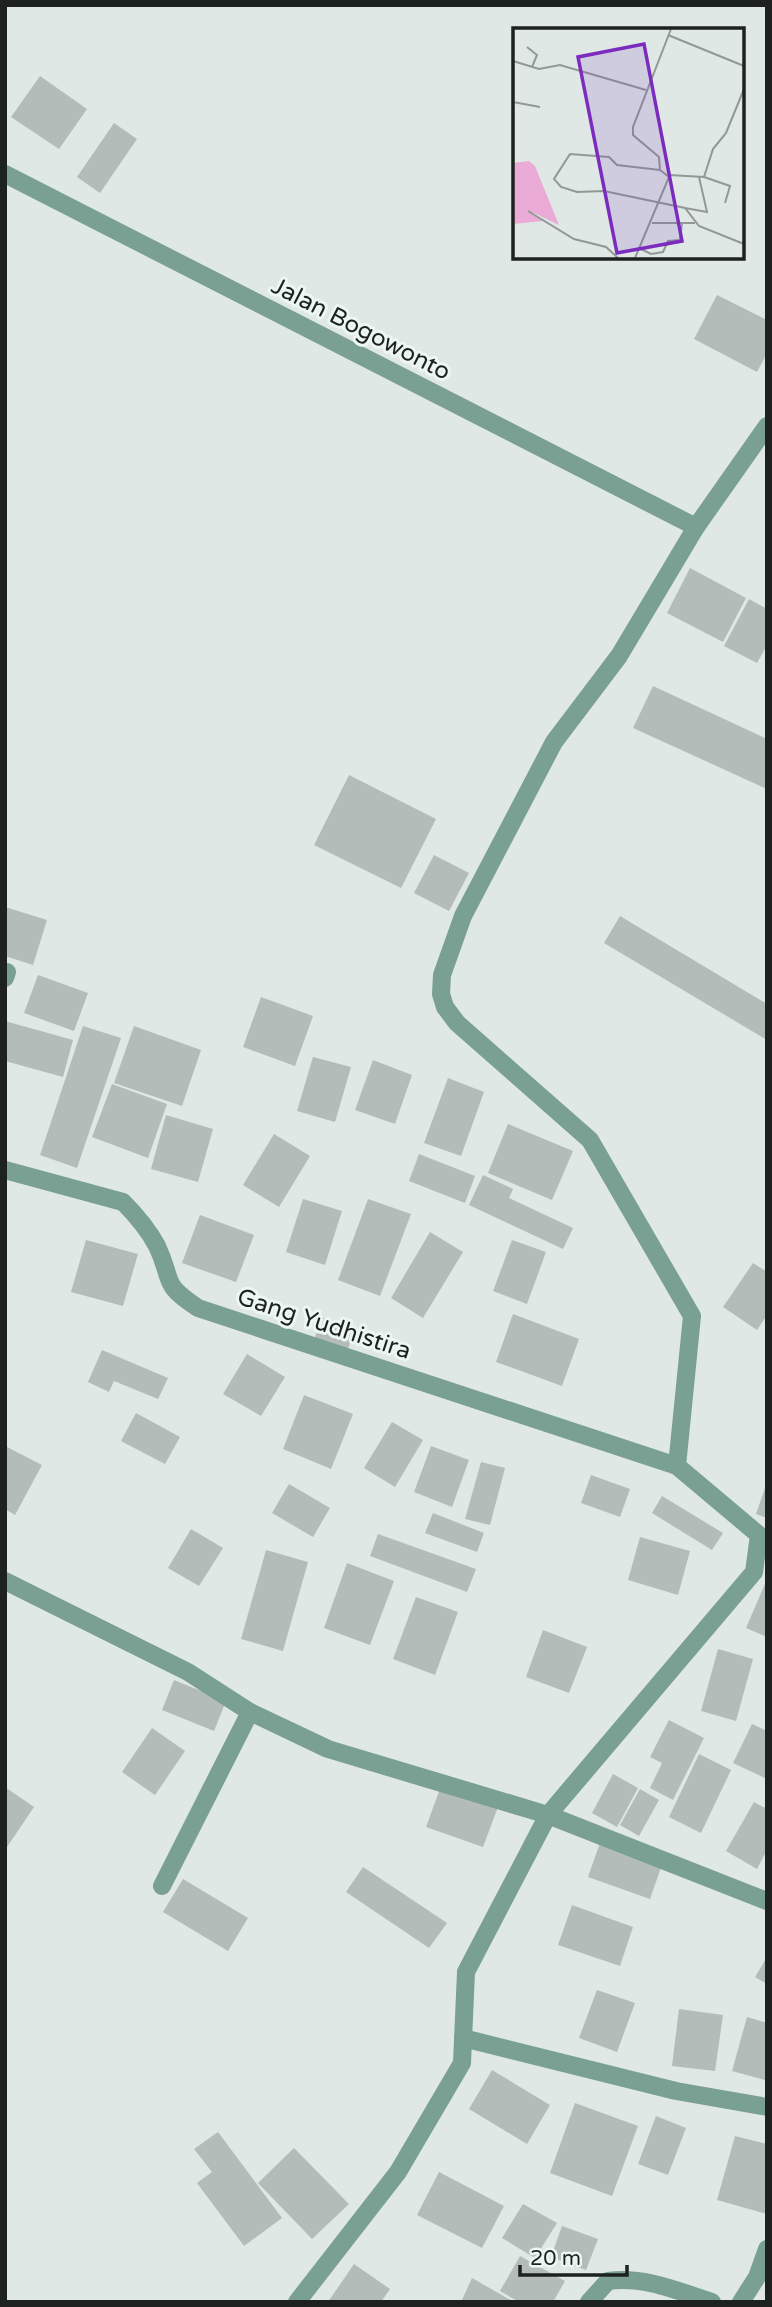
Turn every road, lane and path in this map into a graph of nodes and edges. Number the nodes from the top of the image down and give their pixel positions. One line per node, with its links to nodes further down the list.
1 (5, 174): 3 (street, Jalan Bogowonto)
2 (767, 426): 3 (street)
3 (696, 527): 5 (street)
4 (5, 1170): 5 (street, Gang Yudhistira)
5 (677, 1466): 6 (street)
6 (763, 1535): 9 (street)
7 (5, 1581): 8 (street)
8 (250, 1712): 9 (street); 10 (street)
9 (548, 1815): 11 (street); 12 (street)
10 (162, 1886)
11 (767, 1901)
12 (463, 2038): 13 (street); 15 (street)
13 (767, 2107)
14 (767, 2249): 18 (street)
15 (297, 2302)
16 (589, 2302): 17 (street)
17 (712, 2302)
18 (741, 2302)

